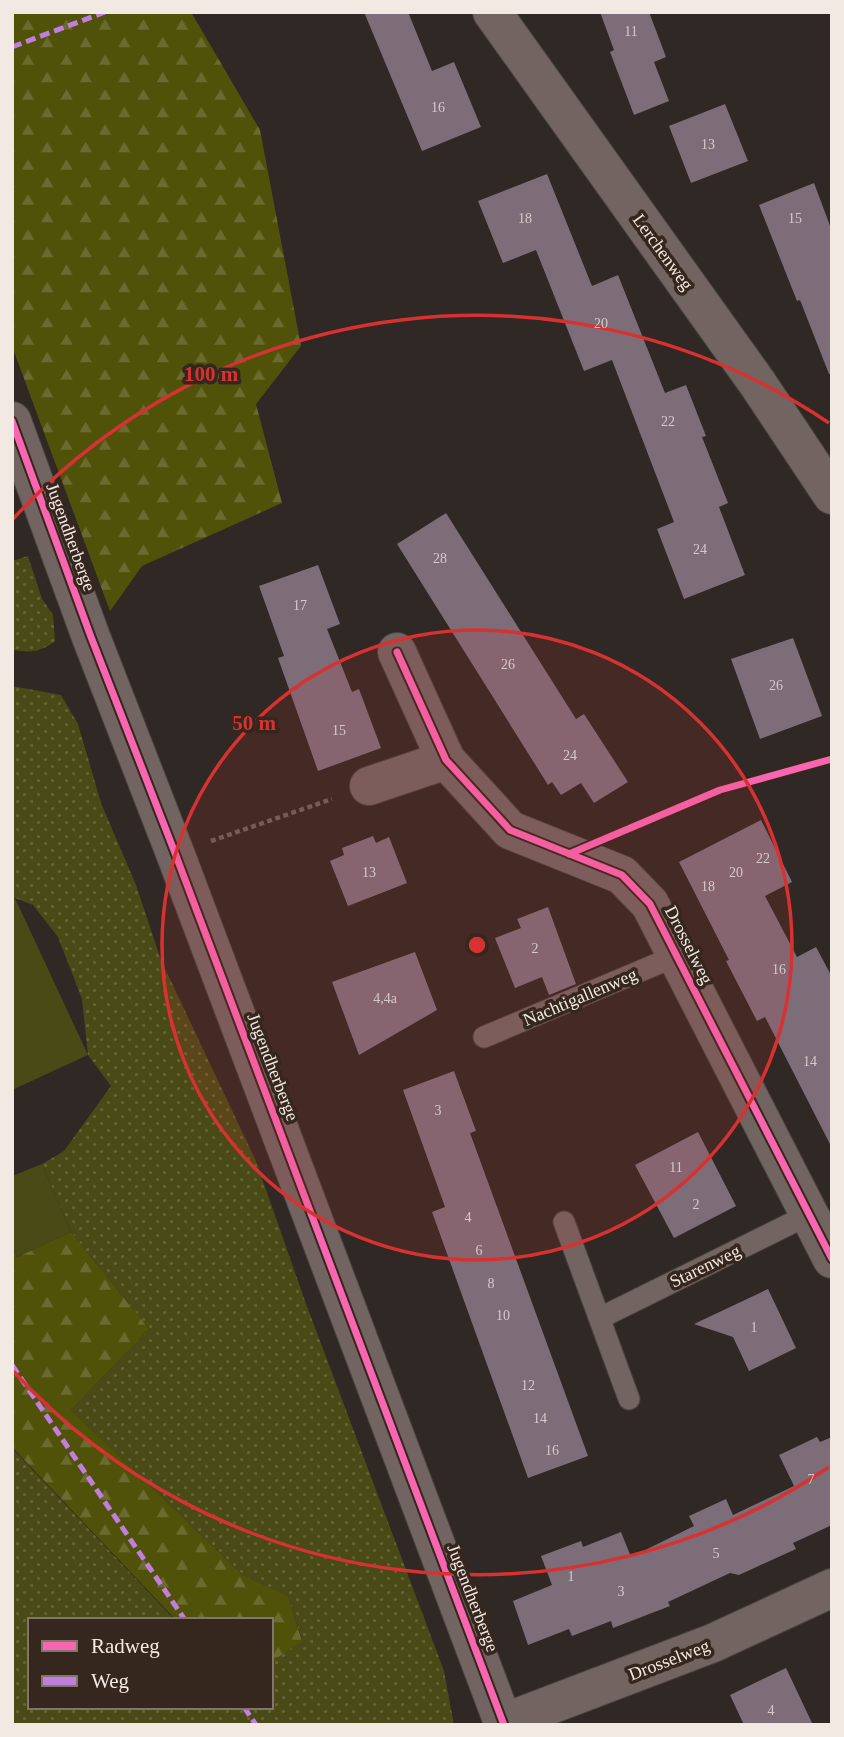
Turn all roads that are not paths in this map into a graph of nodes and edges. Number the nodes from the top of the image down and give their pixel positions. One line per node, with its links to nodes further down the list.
1 (492, 12): 3 (street, Lerchenweg)
2 (12, 421): 15 (street, Jugendherberge)
3 (832, 495)
4 (397, 652): 5 (street, Drosselweg)
5 (446, 760): 6 (street); 7 (street, Drosselweg)
6 (369, 786)
7 (677, 956): 8 (lane, Nachtigallenweg); 9 (street, Drosselweg)
8 (484, 1038)
9 (810, 1214): 11 (street, Drosselweg); 12 (lane, Starenweg)
10 (564, 1222): 12 (lane)
11 (832, 1259)
12 (600, 1318): 13 (lane)
13 (629, 1399)
14 (832, 1588): 15 (street, Drosselweg)
15 (503, 1724)

